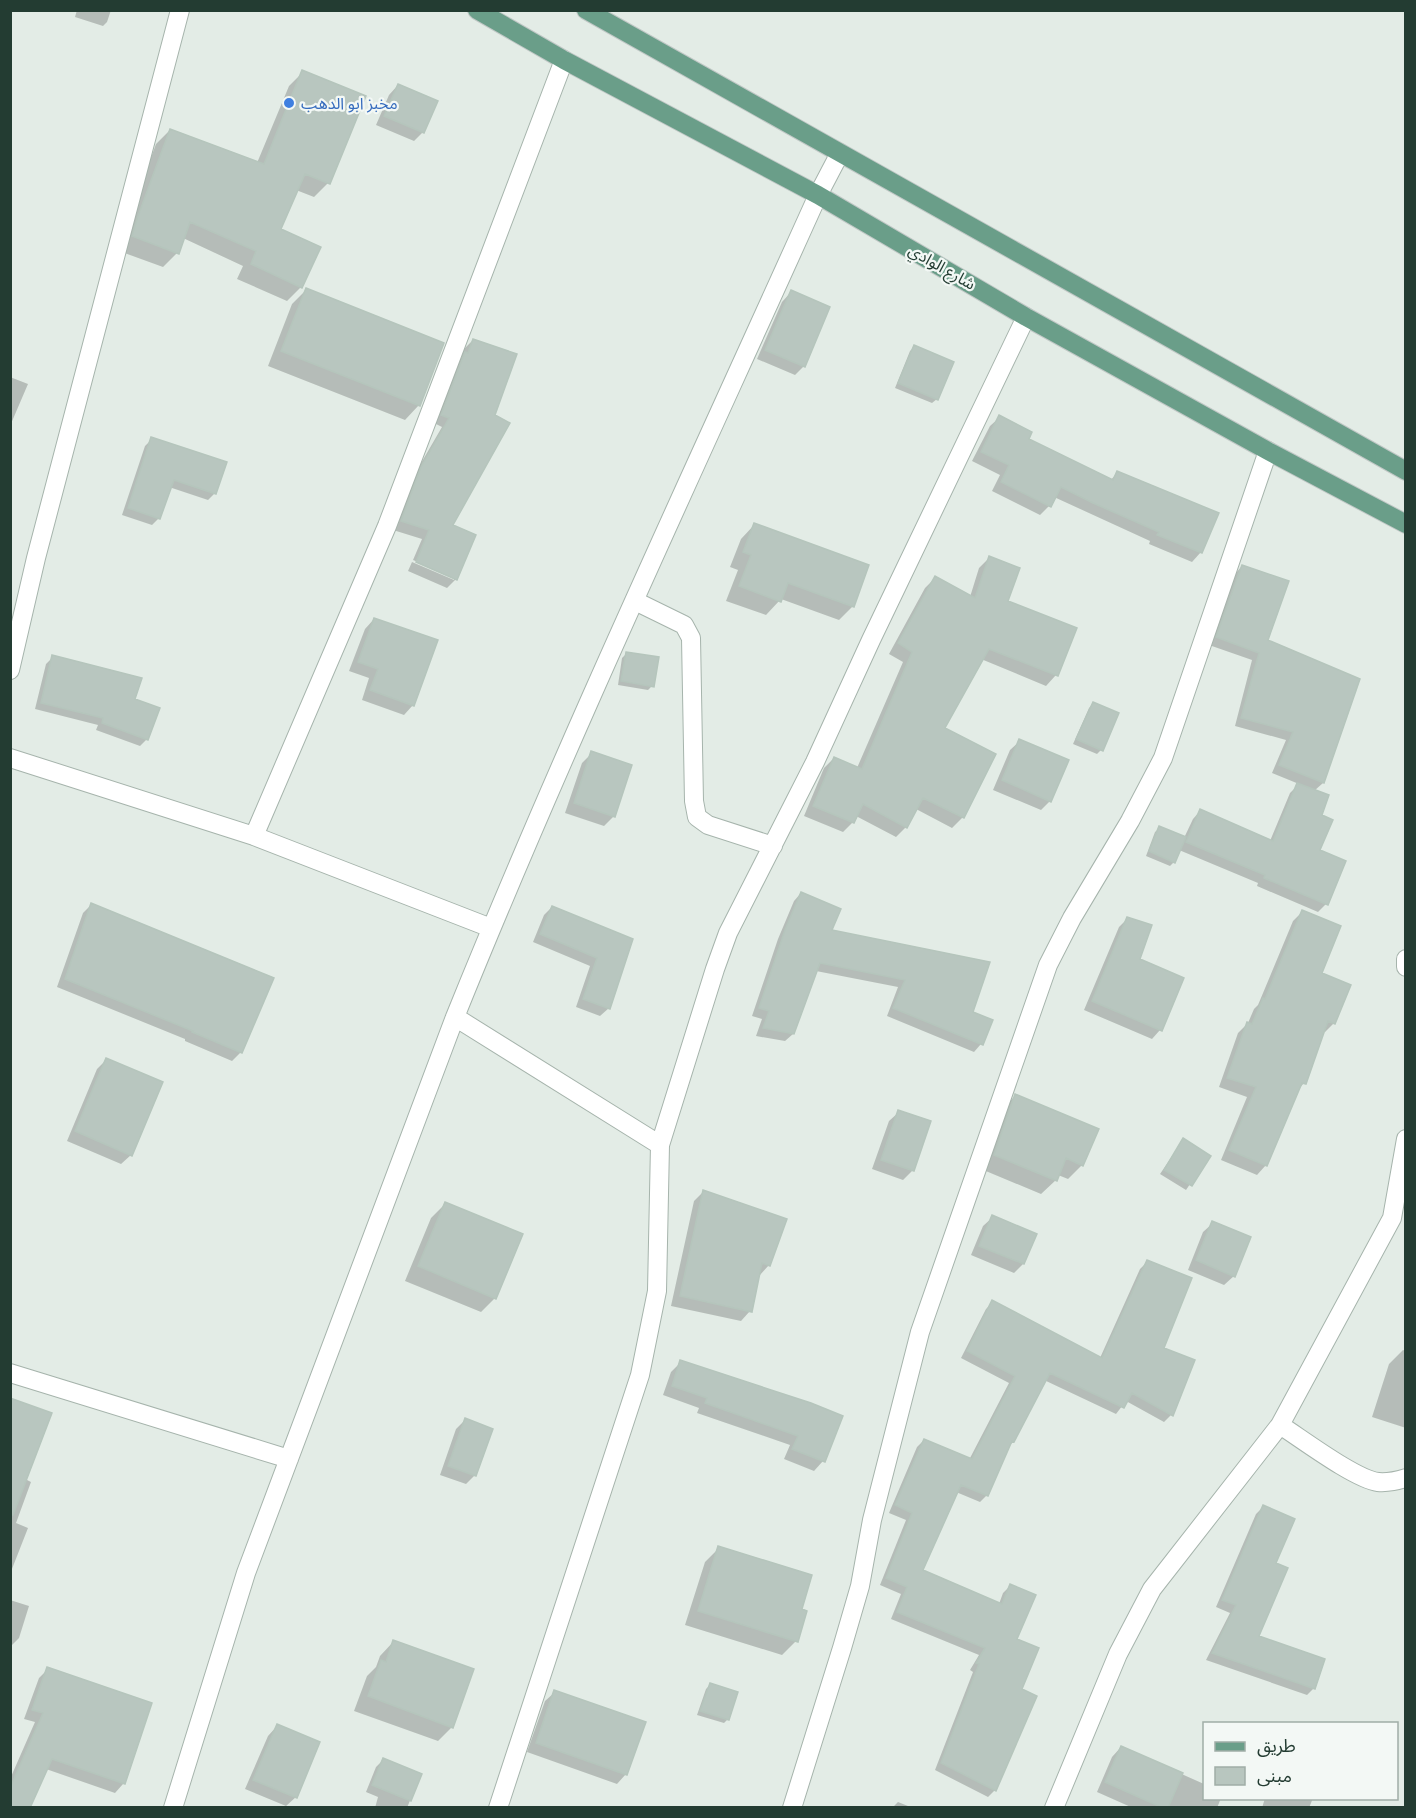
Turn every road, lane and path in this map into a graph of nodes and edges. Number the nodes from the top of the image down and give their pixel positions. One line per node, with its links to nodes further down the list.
1 (180, 10): 12 (street)
2 (477, 10): 4 (main road, شارع الوادي)
3 (586, 10): 5 (main road)
4 (564, 60): 6 (main road, شارع الوادي); 14 (street)
5 (840, 153): 6 (street); 9 (main road)
6 (818, 195): 7 (main road, شارع الوادي); 11 (street)
7 (1026, 317): 8 (main road, شارع الوادي); 15 (street)
8 (1268, 451): 10 (main road, شارع الوادي); 28 (street)
9 (1406, 471)
10 (1406, 524)
11 (634, 601): 15 (street); 16 (street)
12 (10, 670)
13 (10, 758): 14 (street)
14 (254, 836): 16 (street)
15 (773, 846): 21 (street)
16 (491, 928): 19 (street)
17 (1406, 959): 18 (street)
18 (1406, 967)
19 (455, 1017): 21 (street); 24 (street)
20 (1406, 1139): 23 (street)
21 (660, 1145): 27 (street)
22 (10, 1373): 24 (street)
23 (1280, 1425): 25 (street); 29 (street)
24 (289, 1459): 26 (street)
25 (1406, 1479)
26 (173, 1808)
27 (498, 1808)
28 (792, 1808)
29 (1054, 1808)

